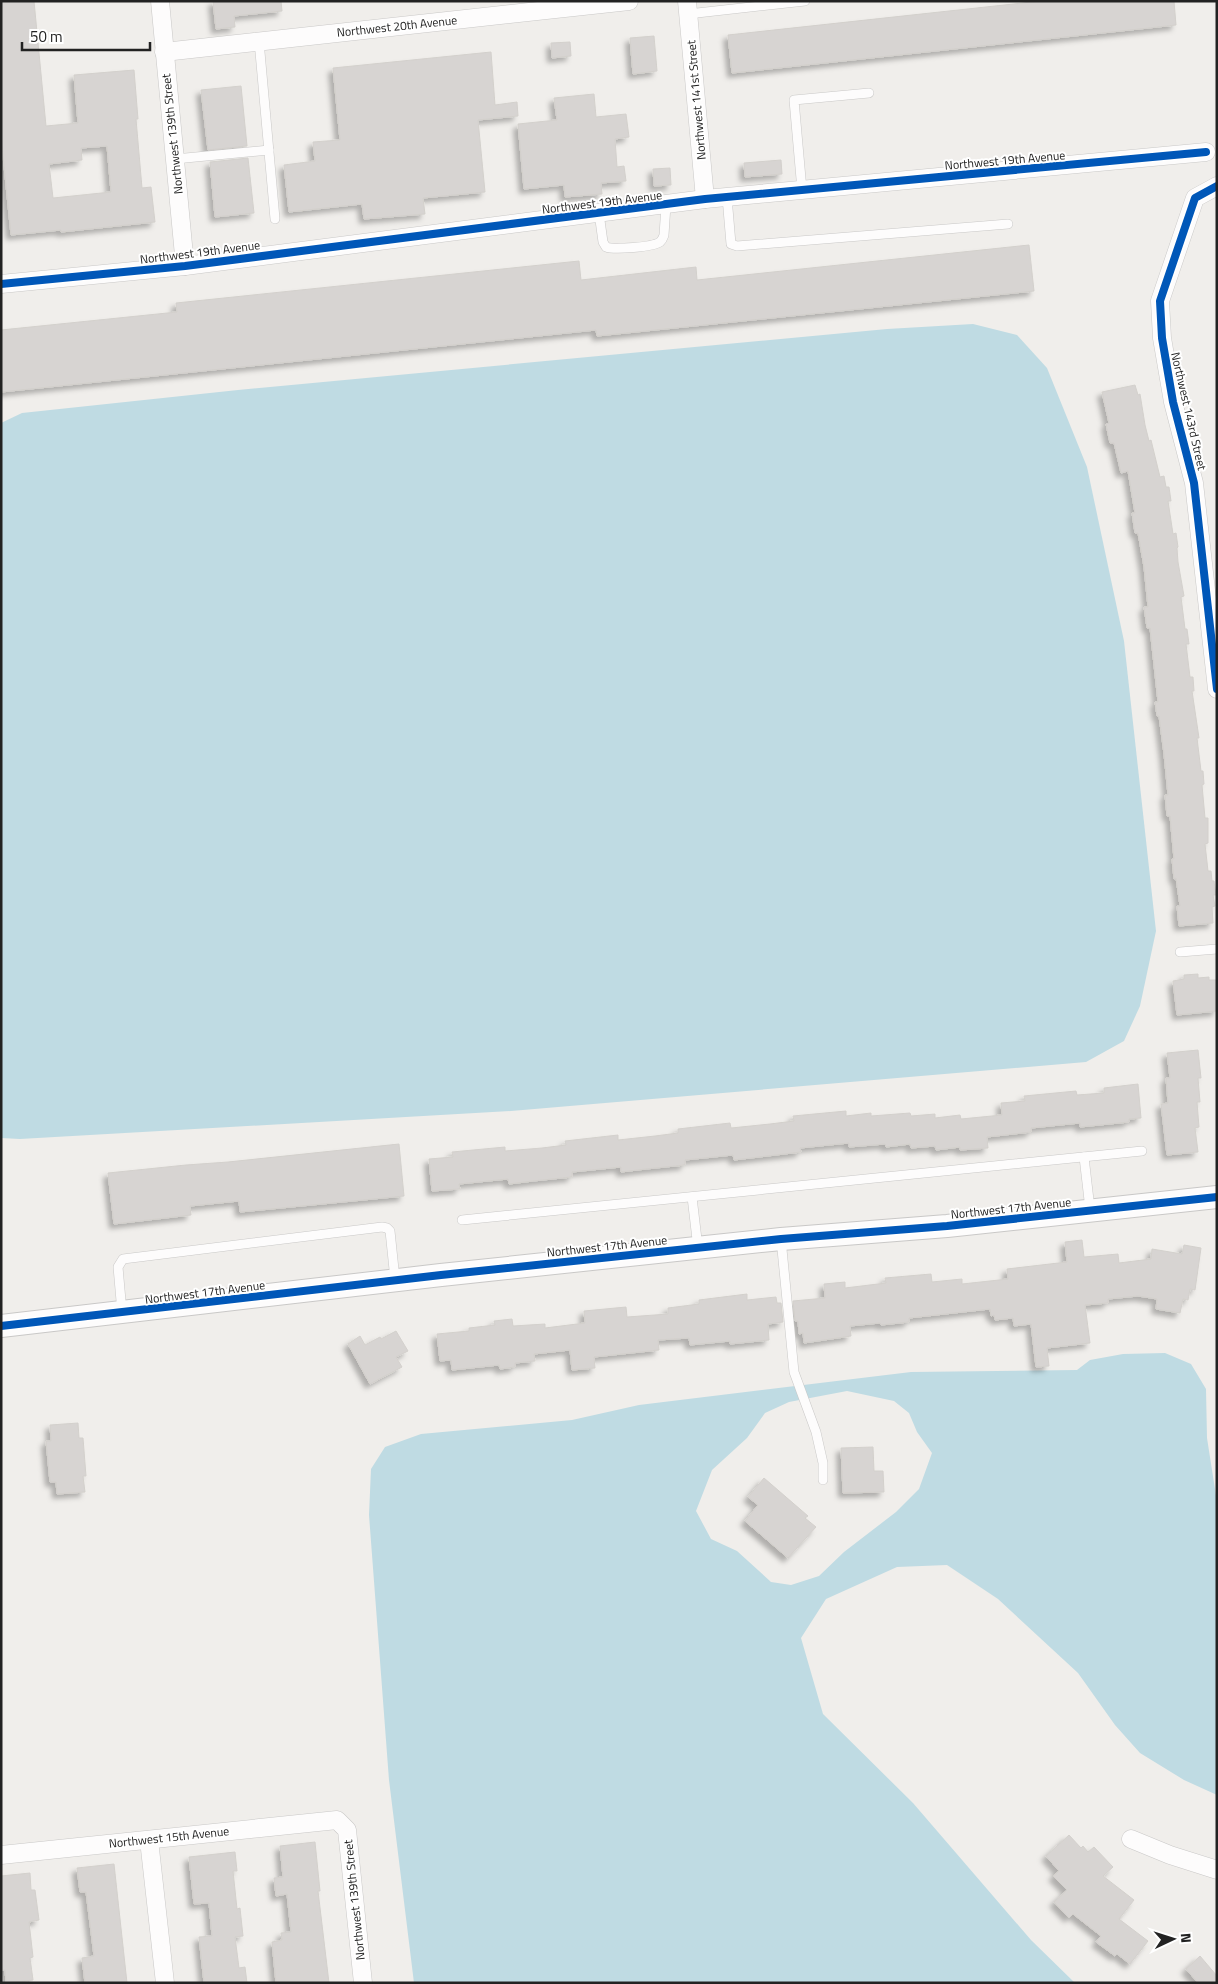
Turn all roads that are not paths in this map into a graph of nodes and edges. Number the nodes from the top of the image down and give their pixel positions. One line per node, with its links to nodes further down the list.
1 (160, 1): 6 (street, Northwest 139th Street)
2 (629, 1): 5 (street, Northwest 20th Avenue)
3 (805, 1): 4 (lane)
4 (688, 7): 14 (street, Northwest 141st Street)
5 (259, 41): 6 (street, Northwest 20th Avenue); 8 (lane)
6 (164, 52): 10 (street, Northwest 139th Street)
7 (869, 93): 12 (lane)
8 (269, 150): 10 (lane); 17 (lane)
9 (1206, 152): 12 (street, Northwest 19th Avenue)
10 (175, 159): 19 (street, Northwest 139th Street)
11 (1217, 186): 21 (street, Northwest 143rd Street)
12 (802, 190): 13 (street, Northwest 19th Avenue)
13 (727, 197): 14 (street, Northwest 19th Avenue); 18 (lane)
14 (705, 199): 15 (street, Northwest 19th Avenue)
15 (666, 205): 16 (street, Northwest 19th Avenue); 16 (lane)
16 (599, 213): 19 (street, Northwest 19th Avenue)
17 (275, 219)
18 (1008, 224)
19 (185, 266): 20 (street, Northwest 19th Avenue)
20 (1, 284)
21 (1217, 689)
22 (1217, 949): 23 (lane)
23 (1180, 952)
24 (1142, 1151): 25 (lane)
25 (1084, 1157): 26 (lane); 28 (lane)
26 (692, 1197): 29 (lane); 31 (lane)
27 (1217, 1197): 28 (street, Northwest 17th Avenue)
28 (1090, 1210): 30 (street, Northwest 17th Avenue)
29 (462, 1220)
30 (780, 1239): 31 (street, Northwest 17th Avenue); 35 (lane)
31 (698, 1248): 32 (street, Northwest 17th Avenue)
32 (395, 1280): 33 (street, Northwest 17th Avenue); 33 (lane)
33 (122, 1313): 34 (street, Northwest 17th Avenue)
34 (1, 1326)
35 (823, 1480)
36 (337, 1820): 38 (street, Northwest 15th Avenue); 42 (street, Northwest 139th Street)
37 (1131, 1839): 40 (street)
38 (149, 1840): 39 (street, Northwest 15th Avenue); 41 (street)
39 (1, 1855)
40 (1217, 1870)
41 (165, 1983)
42 (363, 1983)

